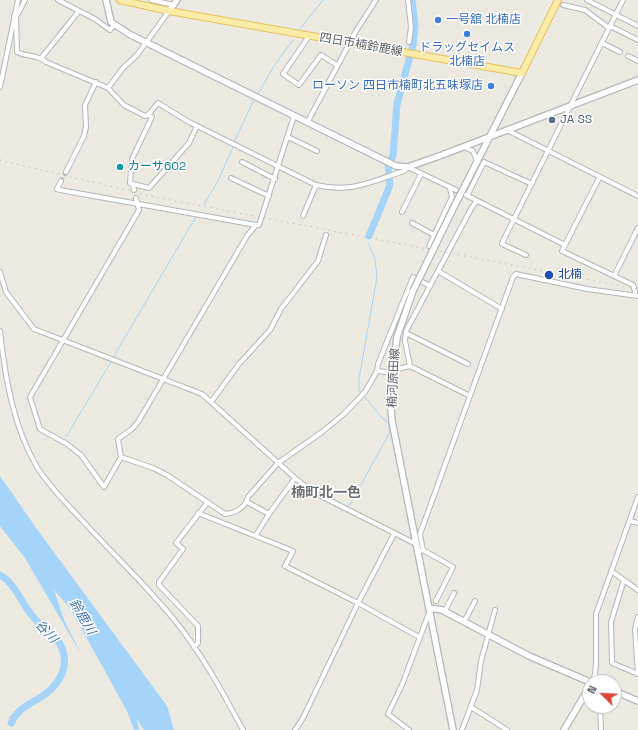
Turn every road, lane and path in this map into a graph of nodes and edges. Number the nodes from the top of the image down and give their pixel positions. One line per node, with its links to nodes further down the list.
1 (18, 0): 17 (street)
2 (25, 0): 17 (street)
3 (58, 0): 14 (street)
4 (106, 0): 18 (street)
5 (120, 0): 15 (main road, 四日市楠鈴鹿線)
6 (151, 0): 12 (street)
7 (376, 0): 25 (street)
8 (408, 0): 23 (street)
9 (558, 0): 32 (main road)
10 (587, 0): 16 (street)
11 (623, 0): 16 (street)
12 (175, 3): 15 (street)
13 (563, 5): 20 (street)
14 (78, 11): 18 (street); 29 (street)
15 (169, 11): 21 (main road, 四日市楠鈴鹿線); 24 (street)
16 (616, 14): 19 (street); 20 (street)
17 (15, 17): 29 (street); 35 (street)
18 (114, 25): 24 (street)
19 (638, 26)
20 (609, 27): 22 (street); 26 (street)
21 (309, 36): 25 (main road, 四日市楠鈴鹿線); 31 (street)
22 (638, 40)
23 (409, 42)
24 (146, 43): 36 (street); 39 (street)
25 (349, 43): 31 (street); 32 (main road, 四日市楠鈴鹿線)
26 (602, 43): 27 (street); 37 (street)
27 (620, 52)
28 (628, 56): 30 (street)
29 (42, 57): 34 (street)
30 (638, 60)
31 (337, 65): 40 (street)
32 (522, 73): 44 (street, 楠河原田線)
33 (638, 80): 37 (street)
34 (96, 82): 36 (street); 52 (street)
35 (0, 87)
36 (108, 88): 38 (street)
37 (570, 105): 42 (street); 47 (street)
38 (148, 115): 41 (street); 58 (street)
39 (294, 116): 40 (street); 43 (street)
40 (307, 122): 50 (street)
41 (197, 126): 51 (street); 58 (street)
42 (507, 130): 44 (street); 47 (street)
43 (288, 137): 46 (street); 51 (street)
44 (489, 137): 45 (street); 48 (street, 楠河原田線)
45 (463, 147): 48 (street); 50 (street)
46 (317, 151)
47 (547, 152): 55 (street); 59 (street)
48 (477, 161): 90 (street, 楠河原田線, bridge)
49 (242, 162): 56 (street)
50 (408, 167): 53 (street); 60 (street)
51 (279, 168): 56 (street); 60 (street)
52 (66, 172)
53 (421, 174): 61 (street); 68 (street)
54 (231, 178): 64 (street)
55 (599, 178): 65 (street); 76 (street)
56 (275, 179): 64 (street)
57 (61, 181): 66 (street)
58 (133, 184): 62 (street)
59 (532, 184): 67 (street); 70 (street)
60 (316, 186): 69 (street)
61 (450, 187): 63 (street); 75 (street)
62 (134, 190)
63 (456, 190)
64 (269, 196): 72 (street)
65 (638, 196)
66 (136, 201): 72 (street); 87 (street)
67 (477, 201): 70 (street); 79 (street)
68 (402, 212)
69 (304, 216)
70 (514, 219): 76 (street); 78 (street)
71 (412, 223): 75 (street)
72 (256, 224): 92 (street)
73 (638, 228): 81 (street)
74 (326, 236): 94 (street)
75 (434, 236): 77 (street)
76 (565, 245): 81 (street)
77 (429, 246)
78 (526, 255)
79 (438, 271): 82 (street); 84 (street)
80 (0, 272): 87 (street)
81 (614, 276): 83 (street)
82 (430, 286): 86 (street); 91 (street)
83 (636, 296): 84 (street)
84 (502, 309): 93 (street)
85 (0, 331): 126 (street)
86 (406, 333): 88 (street); 89 (street)
87 (63, 340): 92 (street); 95 (street)
88 (468, 364)
89 (410, 366): 90 (street); 93 (street)
90 (393, 371): 91 (street); 109 (street, 楠河原田線)
91 (377, 372): 96 (street)
92 (164, 379): 94 (street); 95 (street)
93 (470, 396): 110 (street)
94 (211, 402): 96 (street)
95 (121, 457): 100 (street)
96 (278, 463): 97 (street); 99 (street)
97 (295, 478): 103 (street); 107 (street)
98 (638, 497): 104 (street)
99 (247, 502): 102 (street); 103 (street)
100 (207, 503): 101 (street); 102 (street)
101 (198, 513): 105 (street); 126 (street)
102 (225, 514): 105 (street)
103 (269, 514): 108 (street)
104 (630, 521): 106 (street); 111 (street)
105 (222, 522): 108 (street)
106 (638, 523)
107 (394, 534): 109 (street); 117 (street)
108 (256, 535): 117 (street)
109 (416, 544): 110 (street, 楠河原田線)
110 (420, 551): 115 (street); 118 (street, 楠河原田線)
111 (611, 571): 112 (street); 128 (street)
112 (624, 580): 113 (street); 129 (street)
113 (638, 590)
114 (454, 593): 120 (street)
115 (436, 601)
116 (475, 601): 122 (street)
117 (358, 603): 125 (street); 137 (street)
118 (429, 610): 120 (street); 125 (street); 139 (street, 楠河原田線)
119 (495, 610): 124 (street)
120 (445, 611): 122 (street)
121 (638, 617): 123 (street)
122 (464, 622): 124 (street)
123 (637, 625): 127 (street)
124 (488, 635): 130 (street); 134 (street)
125 (419, 637): 138 (street)
126 (194, 647): 136 (street)
127 (637, 650): 129 (street)
128 (595, 674)
129 (638, 674)
130 (582, 678)
131 (622, 694): 133 (street)
132 (582, 700): 142 (street)
133 (638, 701)
134 (471, 707): 140 (street); 141 (street)
135 (600, 714): 143 (street)
136 (243, 730)
137 (295, 730)
138 (409, 730)
139 (453, 730)
140 (462, 730)
141 (507, 730)
142 (564, 730)
143 (601, 730)

